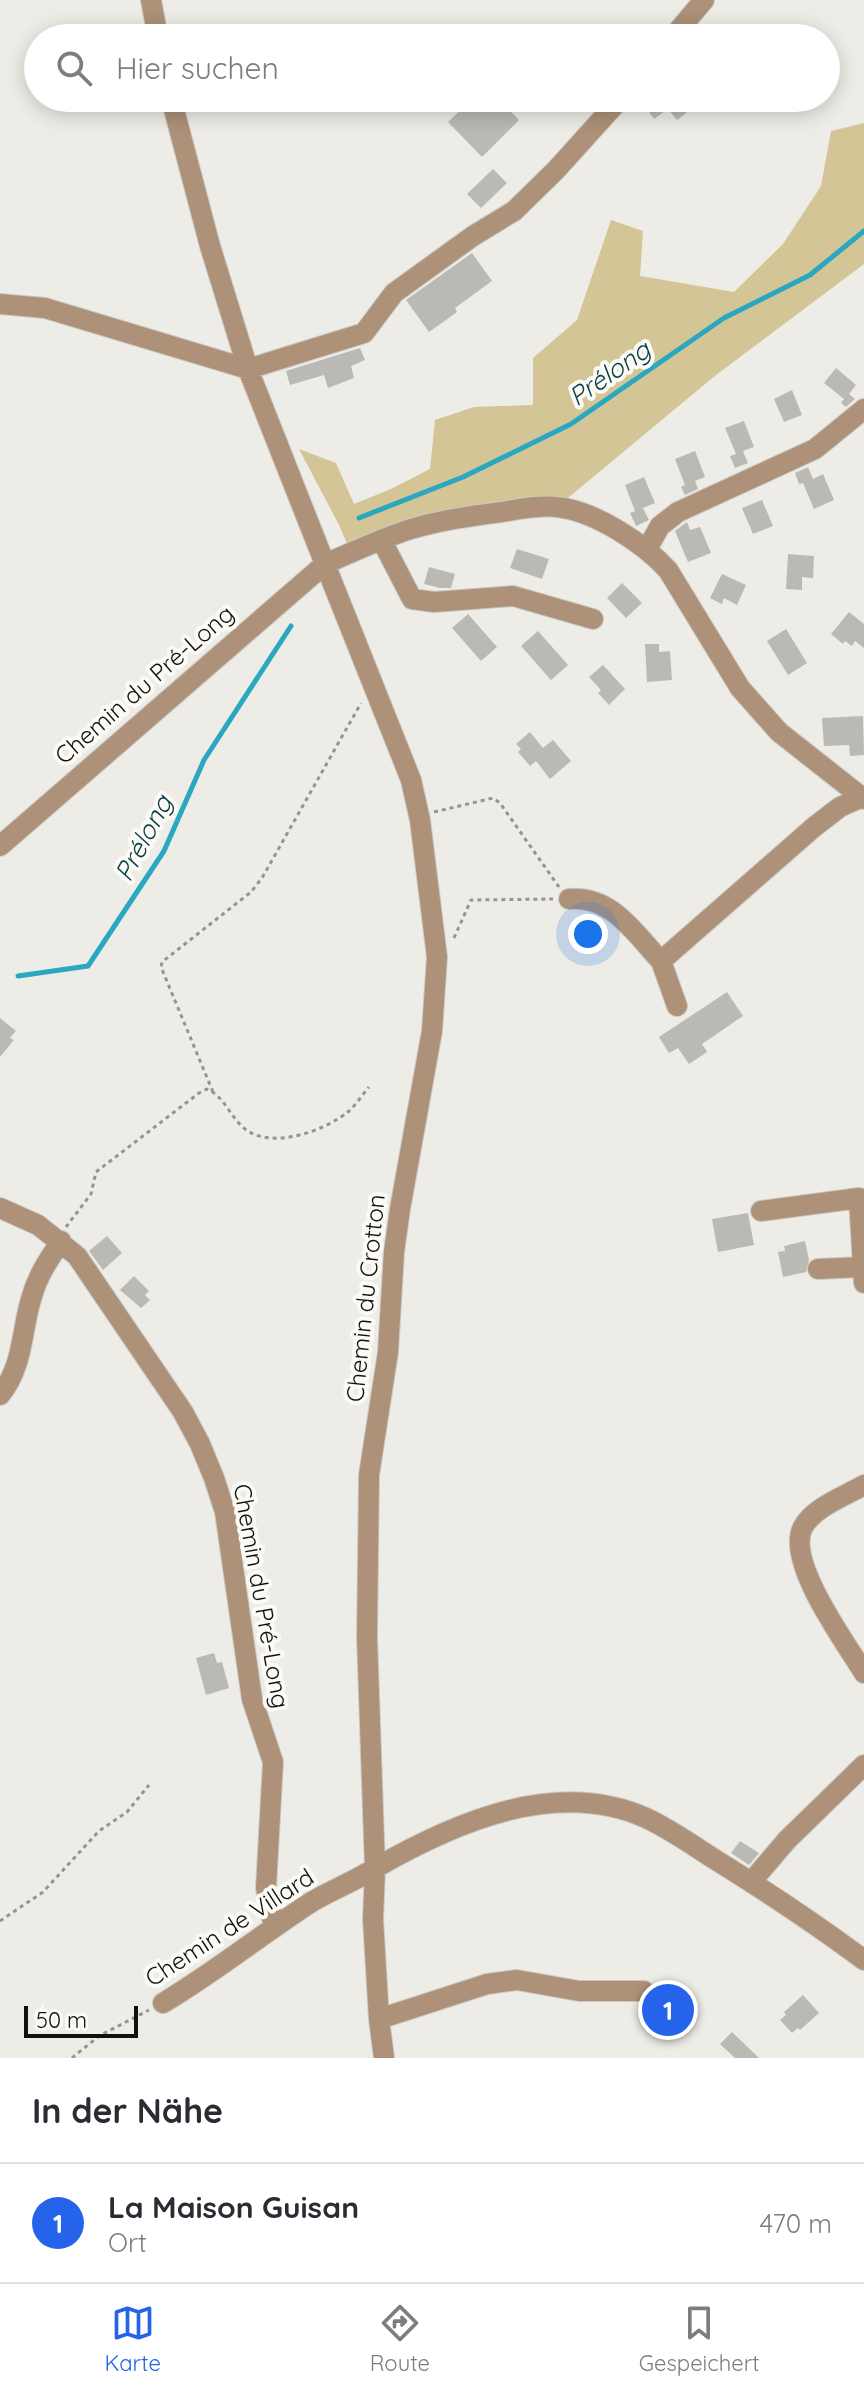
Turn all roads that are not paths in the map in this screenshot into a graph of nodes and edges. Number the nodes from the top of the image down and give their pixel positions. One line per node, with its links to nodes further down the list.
1 (151, 0): 3 (street)
2 (704, 0): 4 (street)
3 (155, 24)
4 (684, 24)
5 (175, 112): 8 (street, Chemin du Crotton)
6 (608, 112): 8 (street)
7 (0, 304): 8 (street)
8 (248, 369): 12 (street, Chemin du Crotton)
9 (864, 409): 11 (street)
10 (382, 541): 11 (street, Chemin du Pré-Long); 12 (street, Chemin du Pré-Long); 13 (street)
11 (647, 549): 14 (street, Chemin du Pré-Long)
12 (325, 564): 15 (street, Chemin du Pré-Long); 28 (street, Chemin du Crotton)
13 (593, 619)
14 (862, 798): 17 (street)
15 (0, 846)
16 (569, 899): 17 (street)
17 (661, 961): 18 (street)
18 (677, 1006)
19 (0, 1208): 21 (street, Chemin du Pré-Long)
20 (761, 1211): 23 (street)
21 (61, 1241): 24 (street); 30 (street, Chemin du Pré-Long)
22 (818, 1269): 23 (street)
23 (863, 1275)
24 (0, 1395)
25 (864, 1485): 26 (street)
26 (864, 1673)
27 (864, 1765): 29 (street)
28 (375, 1869): 29 (street, Chemin de Villard); 30 (street, Chemin de Villard); 34 (street, Chemin du Crotton)
29 (752, 1881): 31 (street, Chemin de Villard)
30 (274, 1928): 33 (street, Chemin de Villard)
31 (864, 1960)
32 (644, 1991): 34 (street)
33 (163, 2003)
34 (379, 2019): 35 (street, Chemin du Crotton)
35 (384, 2058)

